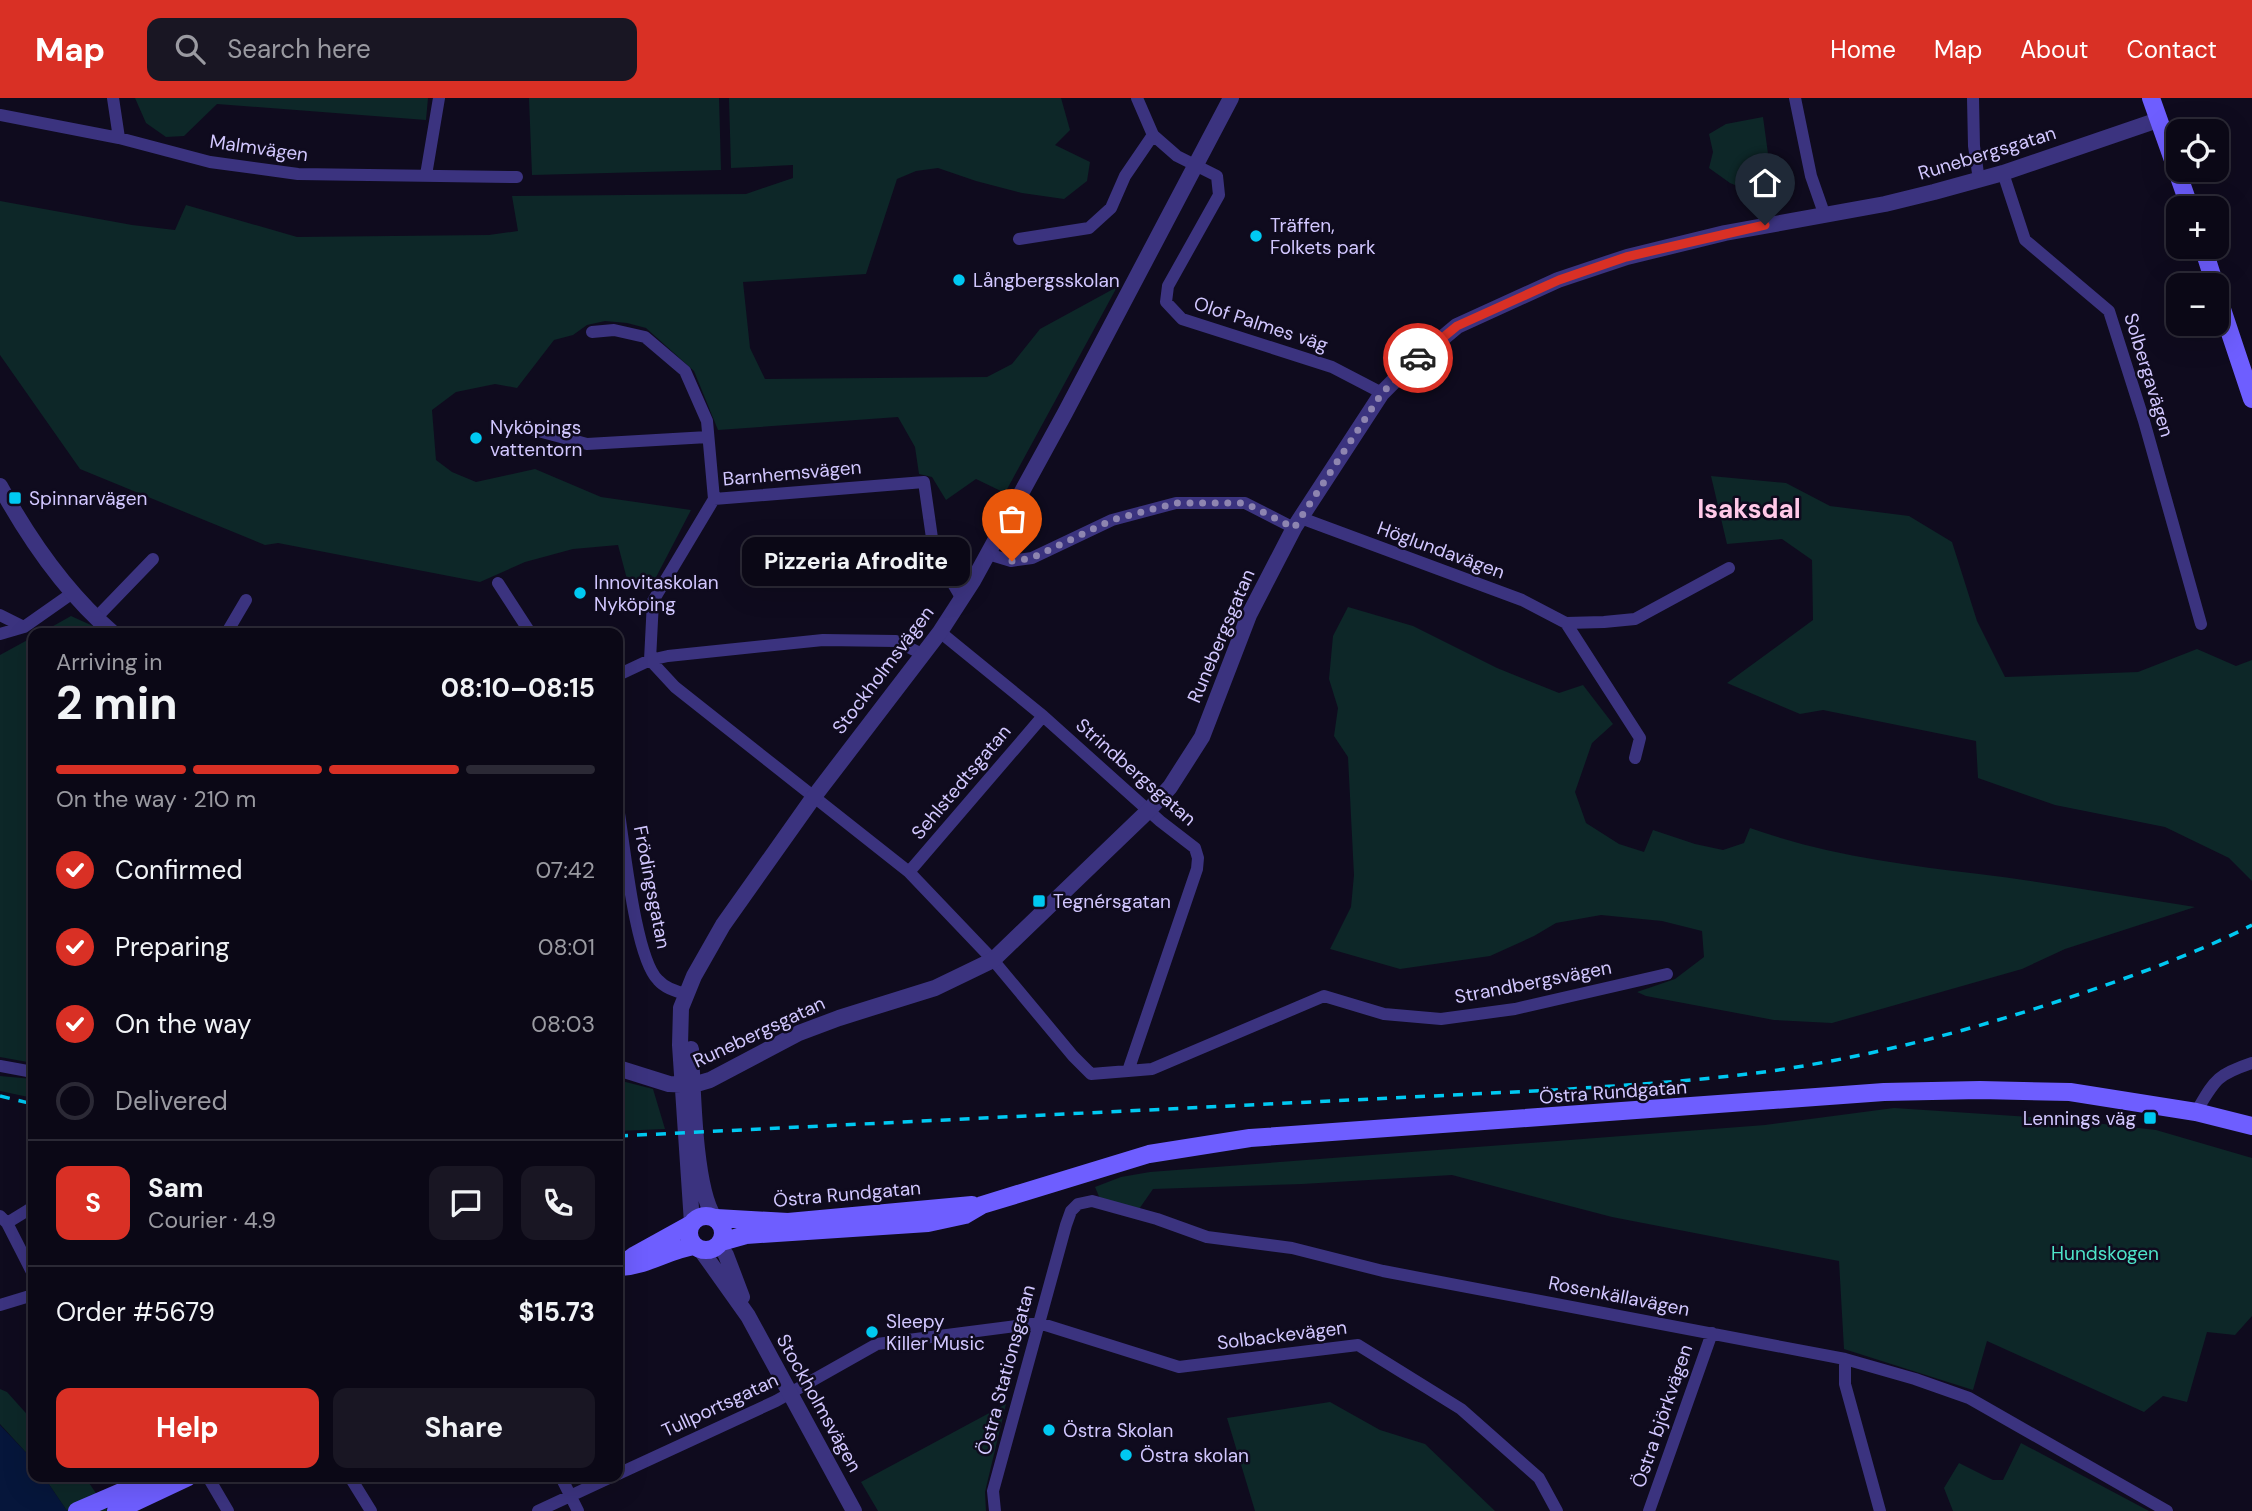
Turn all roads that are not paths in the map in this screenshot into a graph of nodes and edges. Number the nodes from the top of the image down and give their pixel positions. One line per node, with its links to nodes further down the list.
1 (113, 98): 11 (street)
2 (439, 98): 14 (street)
3 (1137, 98): 10 (street)
4 (1231, 98): 12 (street, Stockholmsvägen)
5 (1795, 98): 18 (street)
6 (1973, 98): 16 (street)
7 (2151, 98): 9 (main road)
8 (0, 115): 11 (street, Malmvägen)
9 (2158, 120): 13 (street, Runebergsgatan); 17 (main road)
10 (1153, 135): 12 (street); 19 (street)
11 (119, 138): 14 (street, Malmvägen)
12 (1196, 164): 22 (street, Olof Palmes väg); 29 (street, Stockholmsvägen)
13 (2003, 173): 16 (street, Runebergsgatan); 39 (street, Solbergavägen)
14 (426, 175): 15 (street, Malmvägen)
15 (517, 177)
16 (1979, 180): 18 (street, Runebergsgatan)
17 (2186, 196)
18 (1825, 216): 22 (street, Runebergsgatan)
19 (1019, 239)
20 (2229, 330): 23 (main road)
21 (592, 332): 25 (street)
22 (1382, 393): 28 (street, Runebergsgatan)
23 (2252, 399)
24 (527, 428): 25 (street)
25 (708, 437): 27 (street)
26 (0, 486): 33 (street)
27 (714, 499): 34 (street, Barnhemsvägen); 47 (street, Barnhemsvägen)
28 (1298, 523): 29 (street, Höglundavägen); 38 (street, Höglundavägen); 52 (street, Runebergsgatan)
29 (988, 554): 34 (street, Stockholmsvägen)
30 (153, 559): 37 (street)
31 (1729, 568): 38 (street, Höglundavägen)
32 (498, 583): 43 (street)
33 (71, 594): 37 (street); 40 (street)
34 (962, 599): 44 (street, Stockholmsvägen)
35 (246, 600): 42 (street)
36 (0, 615): 40 (street)
37 (96, 618): 41 (street)
38 (1566, 623): 50 (street, Höglundavägen)
39 (2201, 624)
40 (24, 627): 45 (street)
41 (107, 628)
42 (232, 628)
43 (527, 628)
44 (940, 632): 46 (street, Stockholmsvägen); 49 (street, Strindbergsgatan)
45 (0, 634)
46 (922, 654): 47 (street); 51 (street, Stockholmsvägen)
47 (650, 660): 48 (street); 51 (street)
48 (623, 673)
49 (1043, 716): 52 (street, Strindbergsgatan); 54 (street, Sehlstedtsgatan)
50 (1635, 758)
51 (813, 797): 54 (street); 57 (street, Stockholmsvägen)
52 (1148, 811): 55 (street, Runebergsgatan); 62 (street, Strindbergsgatan)
53 (623, 837): 57 (street, Frödingsgatan)
54 (909, 872): 55 (street)
55 (993, 960): 62 (street); 63 (street, Runebergsgatan)
56 (1667, 974): 62 (street, Strandbergsvägen)
57 (687, 994): 63 (street)
58 (2252, 1063): 64 (street)
59 (0, 1066): 61 (street)
60 (623, 1070): 63 (street)
61 (28, 1071)
62 (1128, 1071)
63 (687, 1086): 68 (street); 70 (street)
64 (2196, 1112): 65 (main road, Östra Rundgatan); 66 (main road, Östra Rundgatan)
65 (2252, 1126)
66 (982, 1205): 68 (main road, Östra Rundgatan); 72 (main road, Östra Rundgatan)
67 (28, 1209): 69 (street)
68 (715, 1218): 70 (main road); 72 (main road)
69 (4, 1220): 74 (street)
70 (692, 1223): 73 (main road); 75 (main road)
71 (1061, 1241): 80 (street, Östra Stationsgatan); 81 (street, Rosenkällavägen)
72 (720, 1243): 73 (main road); 79 (street, Stockholmsvägen)
73 (697, 1248): 76 (main road); 79 (street, Stockholmsvägen)
74 (28, 1264)
75 (623, 1265)
76 (623, 1268)
77 (28, 1297): 78 (street)
78 (0, 1305)
79 (748, 1316): 83 (street, Stockholmsvägen)
80 (1039, 1323): 83 (street, Tullportsgatan); 99 (street, Östra Stationsgatan); 100 (street, Solbackevägen)
81 (1712, 1333): 82 (street, Rosenkällavägen); 101 (street, Östra björkvägen)
82 (1845, 1359): 102 (street); 103 (street, Rosenkällavägen)
83 (789, 1394): 84 (street, Tullportsgatan); 98 (street, Stockholmsvägen)
84 (623, 1472)
85 (150, 1482): 92 (main road)
86 (152, 1482): 93 (main road)
87 (211, 1482): 94 (street)
88 (353, 1482): 95 (street)
89 (564, 1482): 91 (street)
90 (600, 1482): 91 (street)
91 (571, 1496): 96 (street); 97 (street)
92 (79, 1510)
93 (116, 1511)
94 (228, 1511)
95 (371, 1511)
96 (538, 1511)
97 (578, 1511)
98 (854, 1511)
99 (995, 1511)
100 (1557, 1511)
101 (1649, 1511)
102 (1880, 1511)
103 (2167, 1511)

